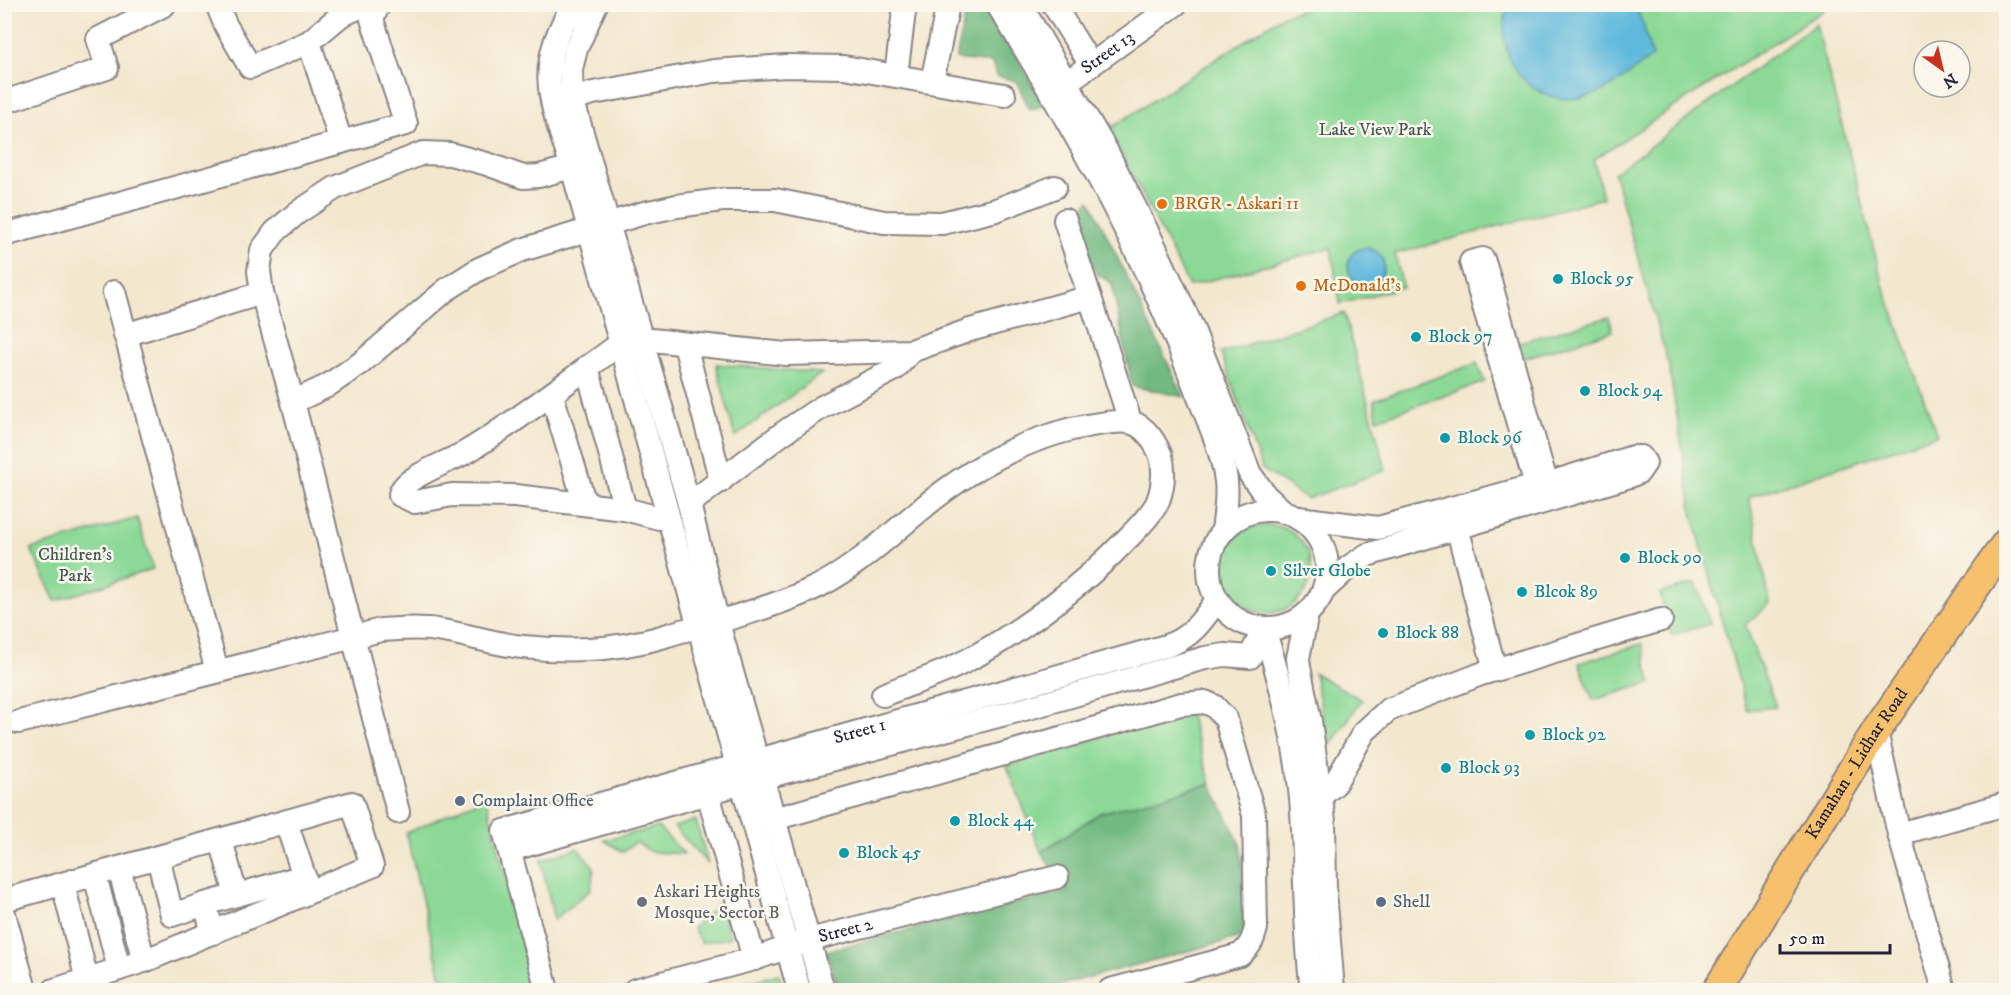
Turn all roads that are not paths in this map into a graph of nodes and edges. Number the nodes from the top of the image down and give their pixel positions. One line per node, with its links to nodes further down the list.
1 (217, 4): 13 (street)
2 (366, 4): 13 (street)
3 (379, 4): 21 (street)
4 (574, 4): 20 (street)
5 (596, 4): 20 (street)
6 (905, 4): 15 (street)
7 (946, 4): 16 (street)
8 (997, 4): 46 (street)
9 (1020, 4): 17 (street)
10 (1053, 4): 14 (street)
11 (1176, 4): 14 (street, Street 13)
12 (164, 5): 19 (street)
13 (309, 42): 21 (street)
14 (1091, 65): 17 (street, Street 13)
15 (896, 75): 16 (street); 20 (street)
16 (932, 82): 18 (street)
17 (1067, 82): 43 (street)
18 (1004, 95)
19 (4, 102)
20 (562, 102): 22 (street); 25 (street)
21 (341, 142): 26 (street)
22 (572, 167): 25 (street); 28 (street)
23 (1055, 187): 25 (street)
24 (1065, 220): 29 (street)
25 (599, 227): 31 (street); 37 (street)
26 (4, 235)
27 (114, 292): 30 (street)
28 (262, 293): 30 (street); 37 (street)
29 (1090, 297): 33 (street); 38 (street)
30 (125, 335): 55 (street)
31 (631, 342): 32 (street); 35 (street); 41 (street); 44 (street)
32 (685, 345): 33 (street); 39 (street)
33 (910, 351): 39 (street)
34 (1507, 364): 45 (street)
35 (586, 368): 36 (street); 42 (street)
36 (552, 395): 40 (street); 40 (street)
37 (293, 402): 54 (street)
38 (1130, 422): 52 (street); 57 (street)
39 (722, 481): 41 (street)
40 (585, 504): 42 (street)
41 (689, 504): 52 (street)
42 (625, 509): 44 (street)
43 (1291, 514): 45 (street); 46 (street); 48 (street)
44 (667, 516): 52 (street)
45 (1447, 520): 48 (street); 56 (street)
46 (1223, 531): 49 (street)
47 (2007, 543): 59 (main road, Kamahan - Lidhar Road)
48 (1324, 590): 50 (street)
49 (1217, 600): 53 (street); 60 (street, Street 1)
50 (1308, 614): 53 (street); 62 (street)
51 (1661, 620): 56 (street)
52 (709, 625): 54 (street); 60 (street)
53 (1264, 629): 60 (street, Street 1); 95 (street)
54 (352, 636): 55 (street); 64 (street)
55 (217, 671): 58 (street)
56 (1488, 672): 62 (street)
57 (883, 695)
58 (19, 722)
59 (1876, 731): 67 (street); 97 (main road, Kamahan - Lidhar Road)
60 (749, 772): 61 (street, Street 1); 65 (street); 82 (street)
61 (706, 784): 84 (street); 90 (street, Street 1)
62 (1322, 795): 96 (street)
63 (2007, 804): 67 (street)
64 (398, 812)
65 (774, 819): 82 (street); 94 (street)
66 (286, 822): 68 (street); 74 (street); 74 (street)
67 (1899, 834): 98 (street)
68 (221, 840): 69 (street); 75 (street)
69 (158, 857): 70 (street); 79 (street)
70 (119, 868): 71 (street); 80 (street)
71 (95, 875): 73 (street); 86 (street)
72 (1057, 877): 82 (street, Street 2)
73 (63, 884): 76 (street); 87 (street)
74 (307, 885): 75 (street); 81 (street)
75 (236, 895): 77 (street)
76 (4, 900)
77 (205, 904): 79 (street); 81 (street)
78 (4, 914): 88 (street)
79 (171, 915): 80 (street); 83 (street)
80 (134, 925): 85 (street)
81 (213, 933): 83 (street)
82 (798, 943): 84 (street, Street 2); 92 (street); 93 (street)
83 (178, 947): 85 (street)
84 (754, 959): 91 (street, Street 2)
85 (144, 961): 86 (street)
86 (119, 969): 87 (street)
87 (87, 980): 89 (street)
88 (25, 990)
89 (54, 990)
90 (548, 990)
91 (635, 990)
92 (799, 990)
93 (823, 990)
94 (1110, 990)
95 (1312, 990)
96 (1333, 990)
97 (1716, 990)
98 (1944, 990)

